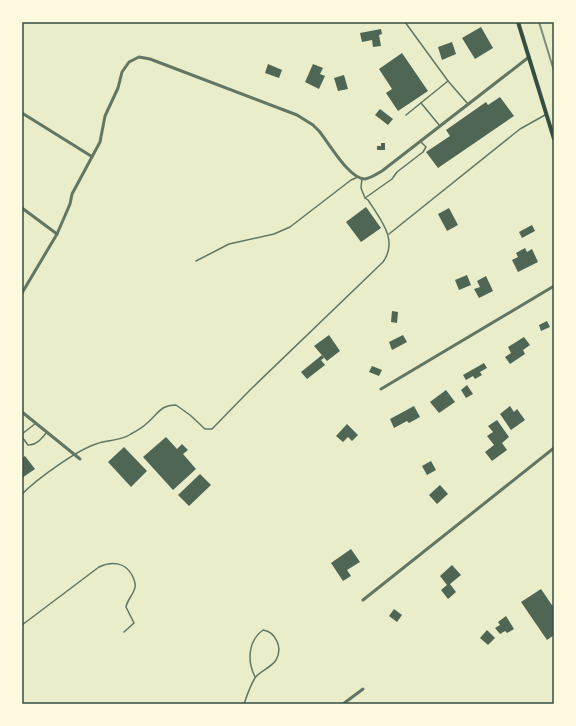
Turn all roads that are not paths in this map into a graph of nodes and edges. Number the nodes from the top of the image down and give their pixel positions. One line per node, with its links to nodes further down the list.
1 (405, 22): 4 (lane)
2 (518, 22): 3 (main road)
3 (529, 57): 6 (street); 8 (main road)
4 (448, 81): 5 (lane); 6 (lane)
5 (421, 103): 9 (lane); 10 (lane)
6 (468, 104): 10 (street)
7 (22, 113): 13 (street)
8 (547, 114): 11 (main road); 18 (lane)
9 (406, 115)
10 (440, 126): 12 (street)
11 (554, 139)
12 (421, 142): 14 (street); 15 (lane)
13 (91, 156): 14 (street); 17 (street)
14 (360, 178): 15 (lane); 19 (lane)
15 (365, 198): 18 (lane)
16 (22, 208): 17 (street)
17 (57, 234): 21 (street)
18 (389, 234): 30 (lane)
19 (196, 261)
20 (554, 286): 22 (street)
21 (22, 293)
22 (381, 389)
23 (22, 412): 24 (street)
24 (36, 423): 25 (street); 26 (lane)
25 (47, 432): 27 (lane); 30 (street)
26 (22, 436): 27 (lane)
27 (25, 441): 28 (lane)
28 (22, 443)
29 (554, 448): 33 (street)
30 (75, 455): 31 (street); 32 (lane)
31 (80, 459)
32 (22, 494)
33 (363, 600)
34 (22, 625): 35 (lane)
35 (124, 632)
36 (255, 676): 36 (lane); 38 (lane)
37 (363, 689): 39 (street)
38 (244, 704)
39 (343, 704)

